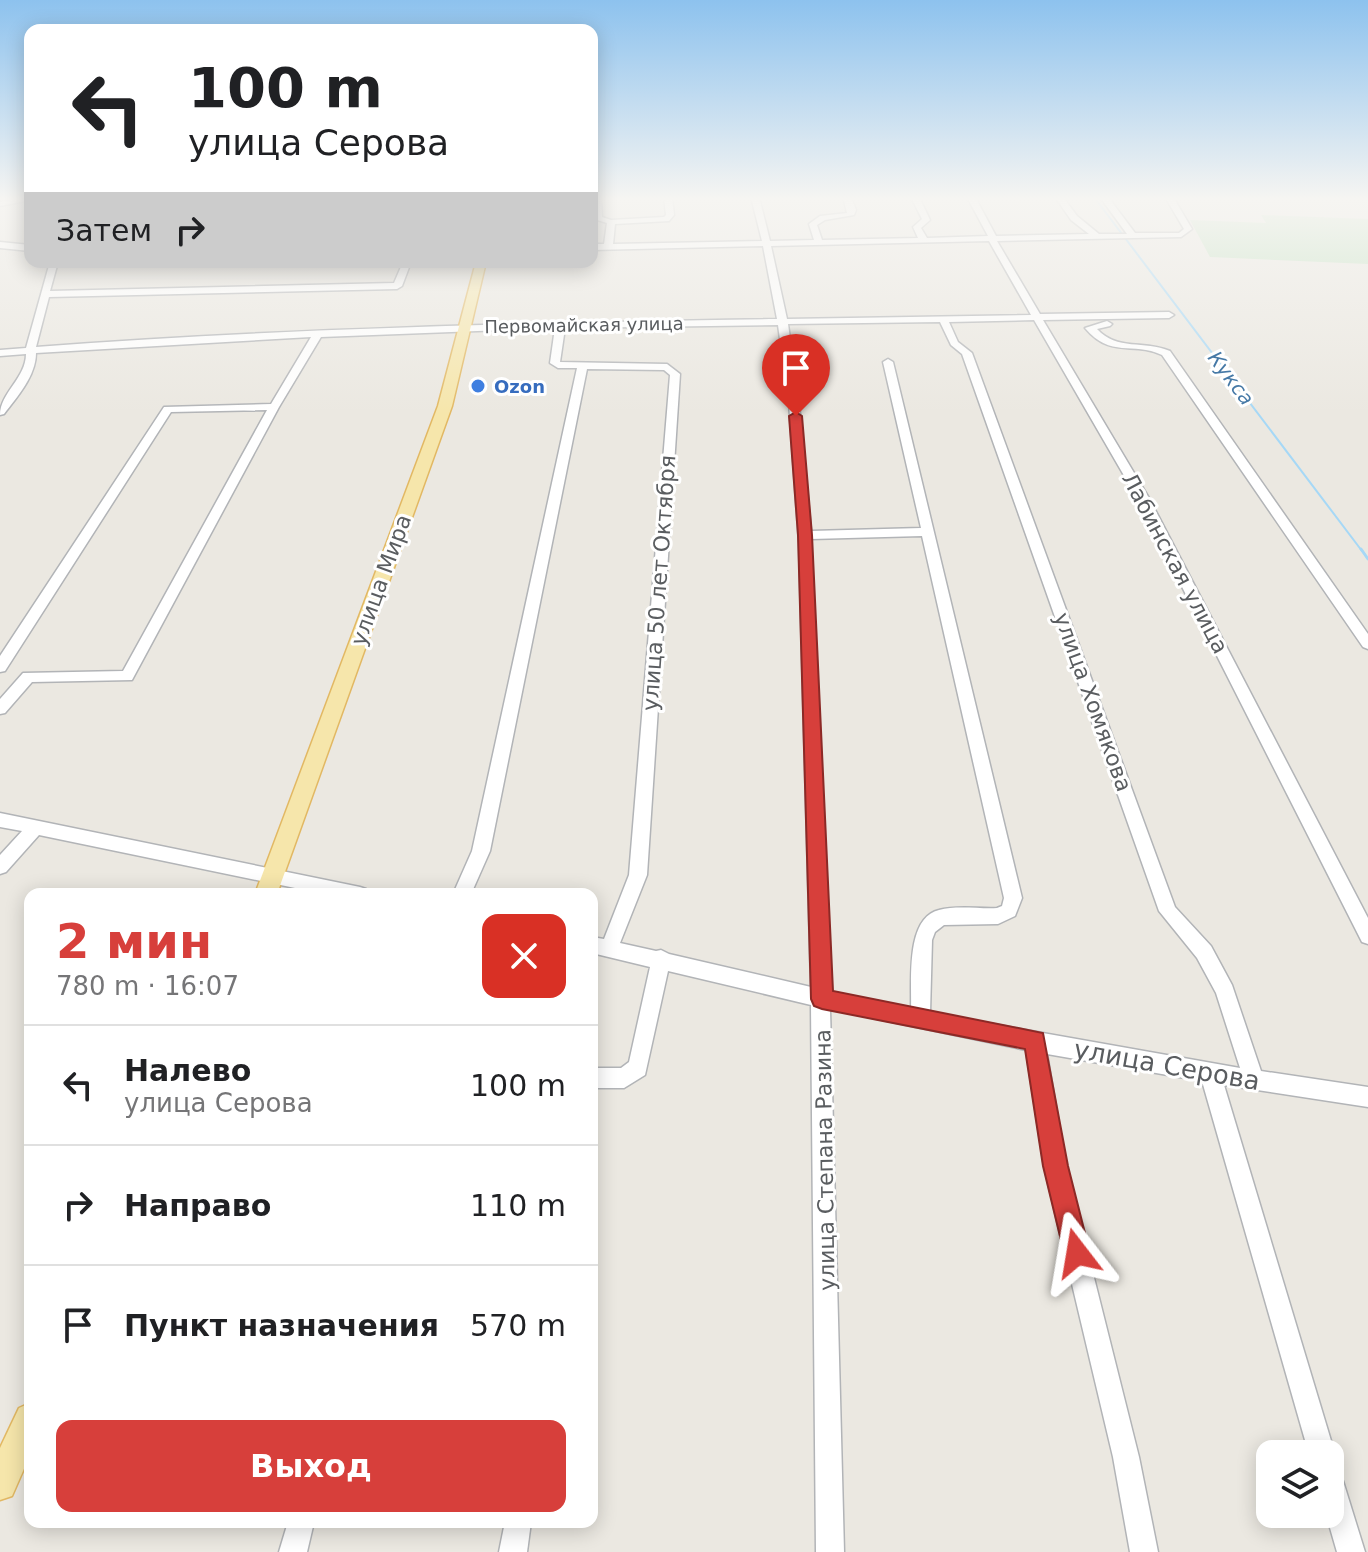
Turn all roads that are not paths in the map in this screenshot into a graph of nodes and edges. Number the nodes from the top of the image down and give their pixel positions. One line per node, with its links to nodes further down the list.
1 (52, 269): 6 (street)
2 (404, 269): 6 (street)
3 (479, 269): 12 (main road, улица Мира)
4 (772, 269): 11 (street, улица Степана Разина)
5 (1010, 269): 9 (street, Лабинская улица)
6 (44, 294): 15 (street)
7 (1169, 315): 8 (street, Первомайская улица)
8 (1100, 316): 9 (street, Первомайская улица); 23 (street)
9 (1038, 317): 10 (street, Первомайская улица); 35 (street, Лабинская улица)
10 (943, 318): 11 (street, Первомайская улица); 43 (street, улица Хомякова)
11 (781, 321): 13 (street, Первомайская улица); 22 (street, улица Степана Разина)
12 (467, 327): 13 (street, Первомайская улица); 14 (street, Первомайская улица); 31 (main road, улица Мира)
13 (560, 327): 18 (street)
14 (317, 335): 15 (street, Первомайская улица); 19 (street)
15 (31, 350): 16 (street, Первомайская улица); 20 (street)
16 (0, 353)
17 (888, 362): 21 (street)
18 (582, 367): 34 (street); 36 (street, улица 50 лет Октября)
19 (274, 407): 24 (street); 26 (street)
20 (0, 412)
21 (927, 532): 22 (street); 39 (street)
22 (805, 535): 38 (street, улица Степана Разина)
23 (1368, 644)
24 (0, 667)
25 (0, 674): 26 (street)
26 (28, 677): 27 (street)
27 (0, 709)
28 (0, 820): 29 (street)
29 (36, 827): 30 (street); 31 (street)
30 (0, 867)
31 (273, 875): 32 (main road, улица Мира); 33 (street)
32 (268, 888)
33 (333, 888)
34 (465, 888)
35 (1368, 936)
36 (601, 947): 37 (street, улица Серова)
37 (661, 958): 38 (street, улица Серова); 42 (street)
38 (822, 999): 39 (street, улица Серова); 53 (street, улица Степана Разина)
39 (920, 1019): 40 (street, улица Серова)
40 (1035, 1041): 41 (street, улица Серова); 54 (street)
41 (1210, 1073): 43 (street, улица Серова); 46 (street)
42 (598, 1078)
43 (1254, 1081): 44 (street, улица Серова)
44 (1368, 1097)
45 (24, 1432): 47 (main road)
46 (1318, 1440)
47 (0, 1484)
48 (299, 1528): 51 (street)
49 (517, 1528): 52 (street)
50 (1344, 1528): 55 (street)
51 (293, 1552)
52 (513, 1552)
53 (830, 1552)
54 (1144, 1552)
55 (1351, 1552)

